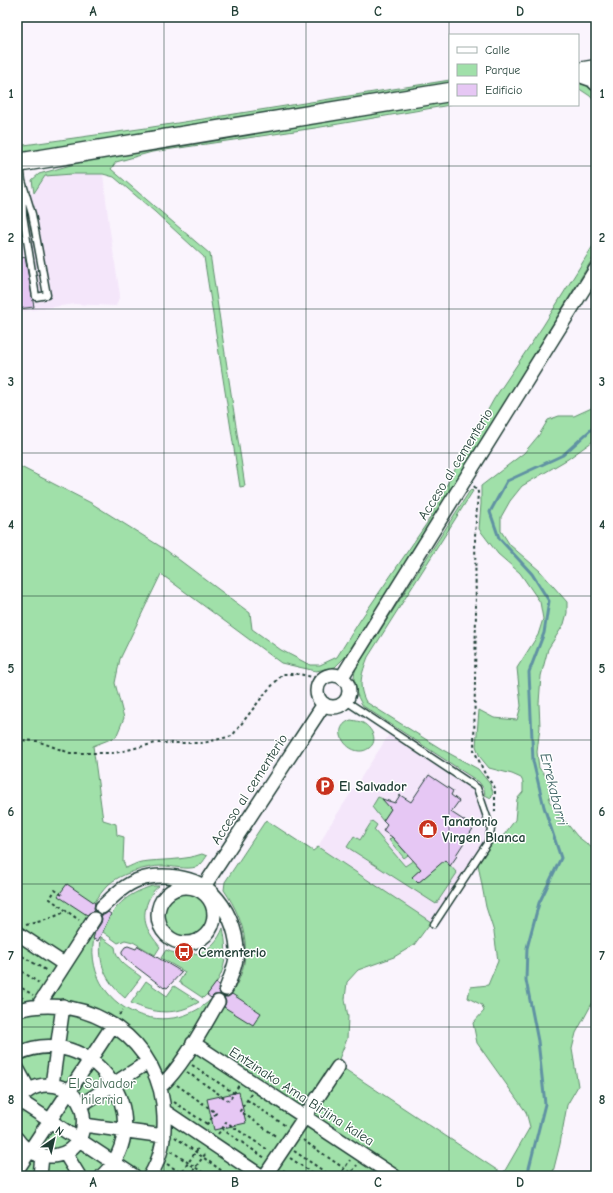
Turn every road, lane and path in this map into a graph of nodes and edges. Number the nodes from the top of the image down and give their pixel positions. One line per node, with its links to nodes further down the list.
1 (596, 69): 2 (main road)
2 (579, 72)
3 (579, 75): 4 (street)
4 (596, 84)
5 (449, 92): 6 (main road)
6 (18, 163): 7 (lane)
7 (22, 181): 7 (lane)
8 (596, 269): 9 (street, Acceso al cementerio)
9 (468, 475): 10 (street, Acceso al cementerio); 15 (path)
10 (342, 677): 11 (street); 12 (street)
11 (321, 679): 13 (street); 14 (path)
12 (346, 701): 13 (street); 15 (lane)
13 (324, 704): 16 (street, Acceso al cementerio)
14 (17, 740)
15 (486, 814): 21 (lane)
16 (203, 889): 16 (street); 18 (street); 29 (street)
17 (62, 895): 19 (path)
18 (102, 907)
19 (66, 911): 20 (path); 22 (path)
20 (91, 923): 24 (street)
21 (434, 924)
22 (20, 929): 24 (street)
23 (17, 953): 26 (path)
24 (64, 964): 26 (street)
25 (17, 968): 28 (path)
26 (56, 977): 28 (street)
27 (17, 985): 31 (path)
28 (49, 989): 31 (street)
29 (226, 989)
30 (218, 1002): 35 (street)
31 (40, 1004): 32 (street); 33 (street)
32 (63, 1006): 34 (street); 36 (street)
33 (17, 1010)
34 (113, 1025): 38 (street); 39 (street)
35 (193, 1043): 40 (street); 48 (street, Entzinako Ama Birjina kalea)
36 (57, 1048): 37 (street); 38 (street); 47 (street)
37 (17, 1054)
38 (90, 1059): 46 (street); 51 (street)
39 (148, 1062): 46 (street); 50 (street)
40 (180, 1062): 50 (street); 52 (path); 52 (path)
41 (253, 1064): 44 (path)
42 (338, 1067): 56 (street)
43 (17, 1068): 49 (street)
44 (249, 1070)
45 (241, 1081): 52 (path)
46 (114, 1084): 54 (street); 61 (street)
47 (52, 1085): 49 (street); 51 (street)
48 (256, 1085): 56 (street, Entzinako Ama Birjina kalea); 65 (path)
49 (29, 1090): 53 (street)
50 (160, 1090): 55 (street); 58 (path)
51 (69, 1091): 54 (street); 57 (street)
52 (234, 1093)
53 (18, 1100): 57 (street)
54 (81, 1105): 59 (street)
55 (164, 1110): 62 (street); 80 (street)
56 (304, 1117): 65 (street); 66 (street, Entzinako Ama Birjina kalea)
57 (50, 1120): 64 (street); 68 (street)
58 (207, 1124)
59 (84, 1125): 61 (street); 64 (street)
60 (222, 1129): 65 (path)
61 (124, 1131): 62 (street); 70 (street)
62 (164, 1136): 69 (street); 78 (path); 79 (path)
63 (17, 1139): 68 (street)
64 (79, 1140): 67 (street); 70 (street)
65 (282, 1151): 81 (street); 82 (path); 83 (path)
66 (356, 1151): 84 (path); 85 (street, Entzinako Ama Birjina kalea)
67 (65, 1153): 68 (street); 73 (street)
68 (35, 1154): 71 (street); 72 (street)
69 (159, 1158): 76 (street); 77 (path)
70 (113, 1162): 74 (street); 75 (street)
71 (17, 1170)
72 (40, 1176)
73 (79, 1176)
74 (102, 1176)
75 (134, 1176)
76 (150, 1176)
77 (186, 1176)
78 (208, 1176)
79 (229, 1176)
80 (261, 1176)
81 (265, 1176)
82 (317, 1176)
83 (331, 1176)
84 (339, 1176)
85 (394, 1176)

